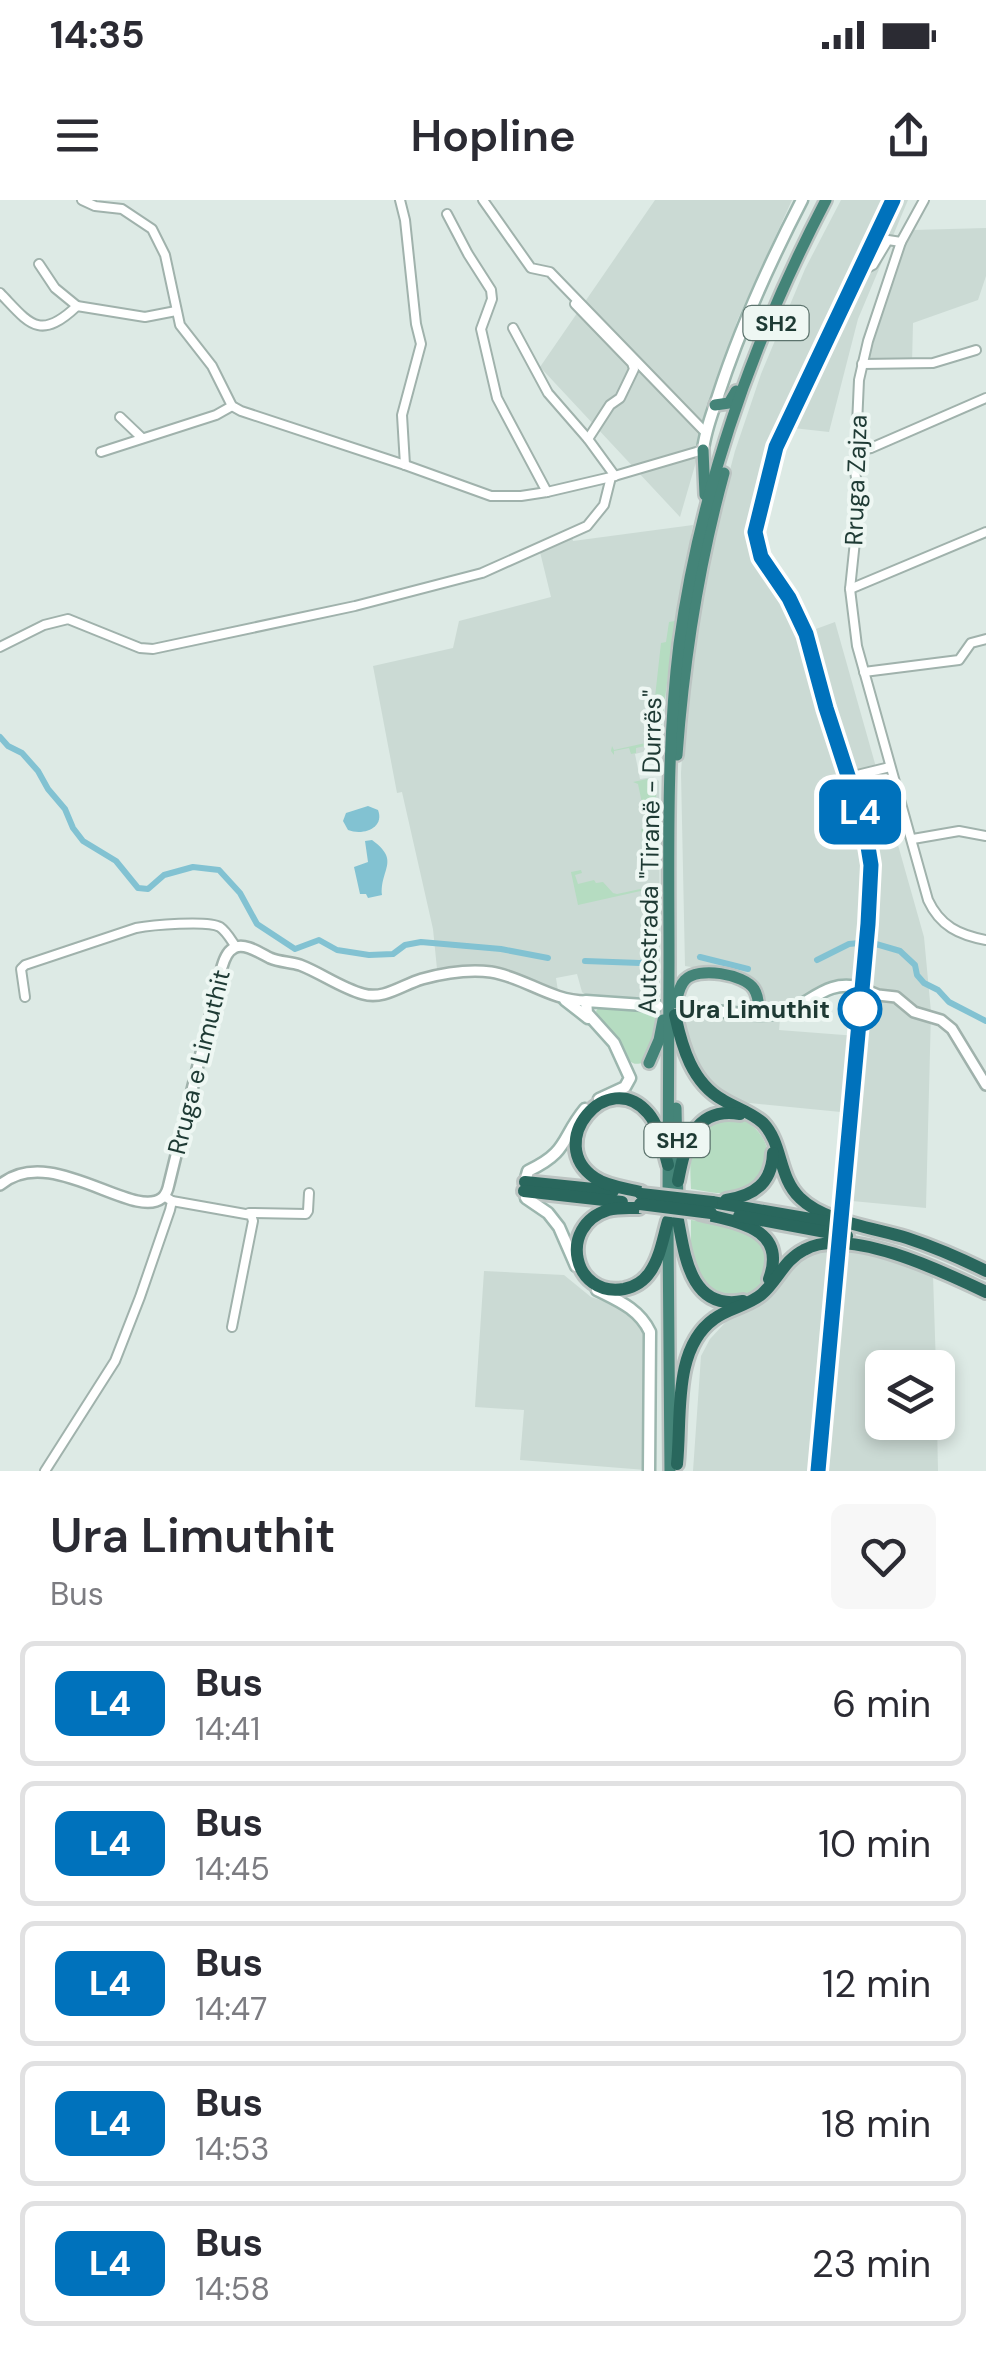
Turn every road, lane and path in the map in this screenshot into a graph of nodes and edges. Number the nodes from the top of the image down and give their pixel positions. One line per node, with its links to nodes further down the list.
1 (82, 200): 9 (street)
2 (400, 200): 32 (street)
3 (483, 200): 26 (street)
4 (802, 200): 23 (main road)
5 (826, 200): 19 (highway, Autostrada "Tiranë - Durrës" / SH2)
6 (834, 200): 54 (highway, Autostrada "Tiranë - Durrës" / SH2)
7 (893, 200): 13 (main road)
8 (924, 200): 11 (street, Rruga Zajza)
9 (116, 204): 17 (street)
10 (447, 214): 34 (street)
11 (901, 242): 13 (street); 21 (street, Rruga Zajza)
12 (39, 264): 16 (street)
13 (862, 266): 42 (main road)
14 (562, 290): 28 (street)
15 (0, 293): 16 (street)
16 (77, 306): 17 (street)
17 (176, 311): 24 (street)
18 (514, 328): 28 (street)
19 (765, 330): 23 (highway); 35 (highway, Autostrada "Tiranë - Durrës" / SH2)
20 (976, 350): 21 (street)
21 (862, 364): 30 (street, Rruga Zajza)
22 (986, 398): 30 (street)
23 (715, 405): 26 (main road)
24 (232, 406): 27 (street); 32 (street)
25 (120, 418): 27 (street)
26 (706, 432): 29 (main road)
27 (142, 439): 31 (street)
28 (588, 440): 33 (street)
29 (703, 450): 33 (street); 35 (highway)
30 (855, 450): 37 (street, Rruga Zajza)
31 (100, 452)
32 (405, 465): 34 (street)
33 (613, 476): 34 (street); 39 (street)
34 (547, 492)
35 (705, 514): 47 (highway, Autostrada "Tiranë - Durrës" / SH2)
36 (986, 532): 37 (street)
37 (850, 589): 40 (street, Rruga Zajza)
38 (986, 640): 40 (street)
39 (0, 647)
40 (864, 672): 41 (street, Rruga Zajza)
41 (890, 767): 42 (street); 44 (street, Rruga Zajza)
42 (849, 778): 48 (main road)
43 (986, 836): 44 (street)
44 (912, 839): 45 (street, Rruga Zajza)
45 (986, 940)
46 (236, 947): 49 (street); 50 (street, Rruga e Limuthit); 66 (street, Rruga e Limuthit)
47 (669, 966): 58 (highway); 61 (highway, Autostrada "Tiranë - Durrës" / SH2)
48 (862, 988): 55 (main road); 59 (street); 68 (main road)
49 (26, 997)
50 (565, 1000): 52 (street, Rruga e Limuthit); 56 (main road)
51 (602, 1001): 52 (main road); 53 (main road); 56 (main road)
52 (586, 1002): 56 (main road)
53 (658, 1006)
54 (679, 1009): 55 (main road); 55 (highway); 62 (highway, Autostrada "Tiranë - Durrës" / SH2); 73 (highway)
55 (758, 1014)
56 (596, 1024): 57 (main road)
57 (618, 1051): 58 (main road); 60 (main road)
58 (649, 1063): 60 (main road)
59 (986, 1085)
60 (625, 1086): 64 (main road)
61 (668, 1165): 67 (highway); 70 (highway, Autostrada "Tiranë - Durrës" / SH2)
62 (678, 1181): 69 (highway); 70 (highway, Autostrada "Tiranë - Durrës" / SH2)
63 (0, 1185): 66 (street)
64 (524, 1186): 67 (highway); 80 (main road)
65 (309, 1193): 71 (street)
66 (168, 1199): 71 (street); 79 (street)
67 (640, 1199): 70 (highway, bridge); 70 (highway)
68 (842, 1206)
69 (712, 1208): 70 (highway, bridge); 70 (highway); 73 (highway)
70 (676, 1209): 78 (highway, Autostrada "Tiranë - Durrës" / SH2)
71 (249, 1213): 77 (street)
72 (839, 1249): 81 (main road)
73 (944, 1262): 74 (highway); 78 (highway)
74 (962, 1270): 75 (highway); 76 (highway)
75 (986, 1273)
76 (986, 1290)
77 (232, 1328)
78 (675, 1469)
79 (45, 1471)
80 (649, 1471)
81 (818, 1471)

